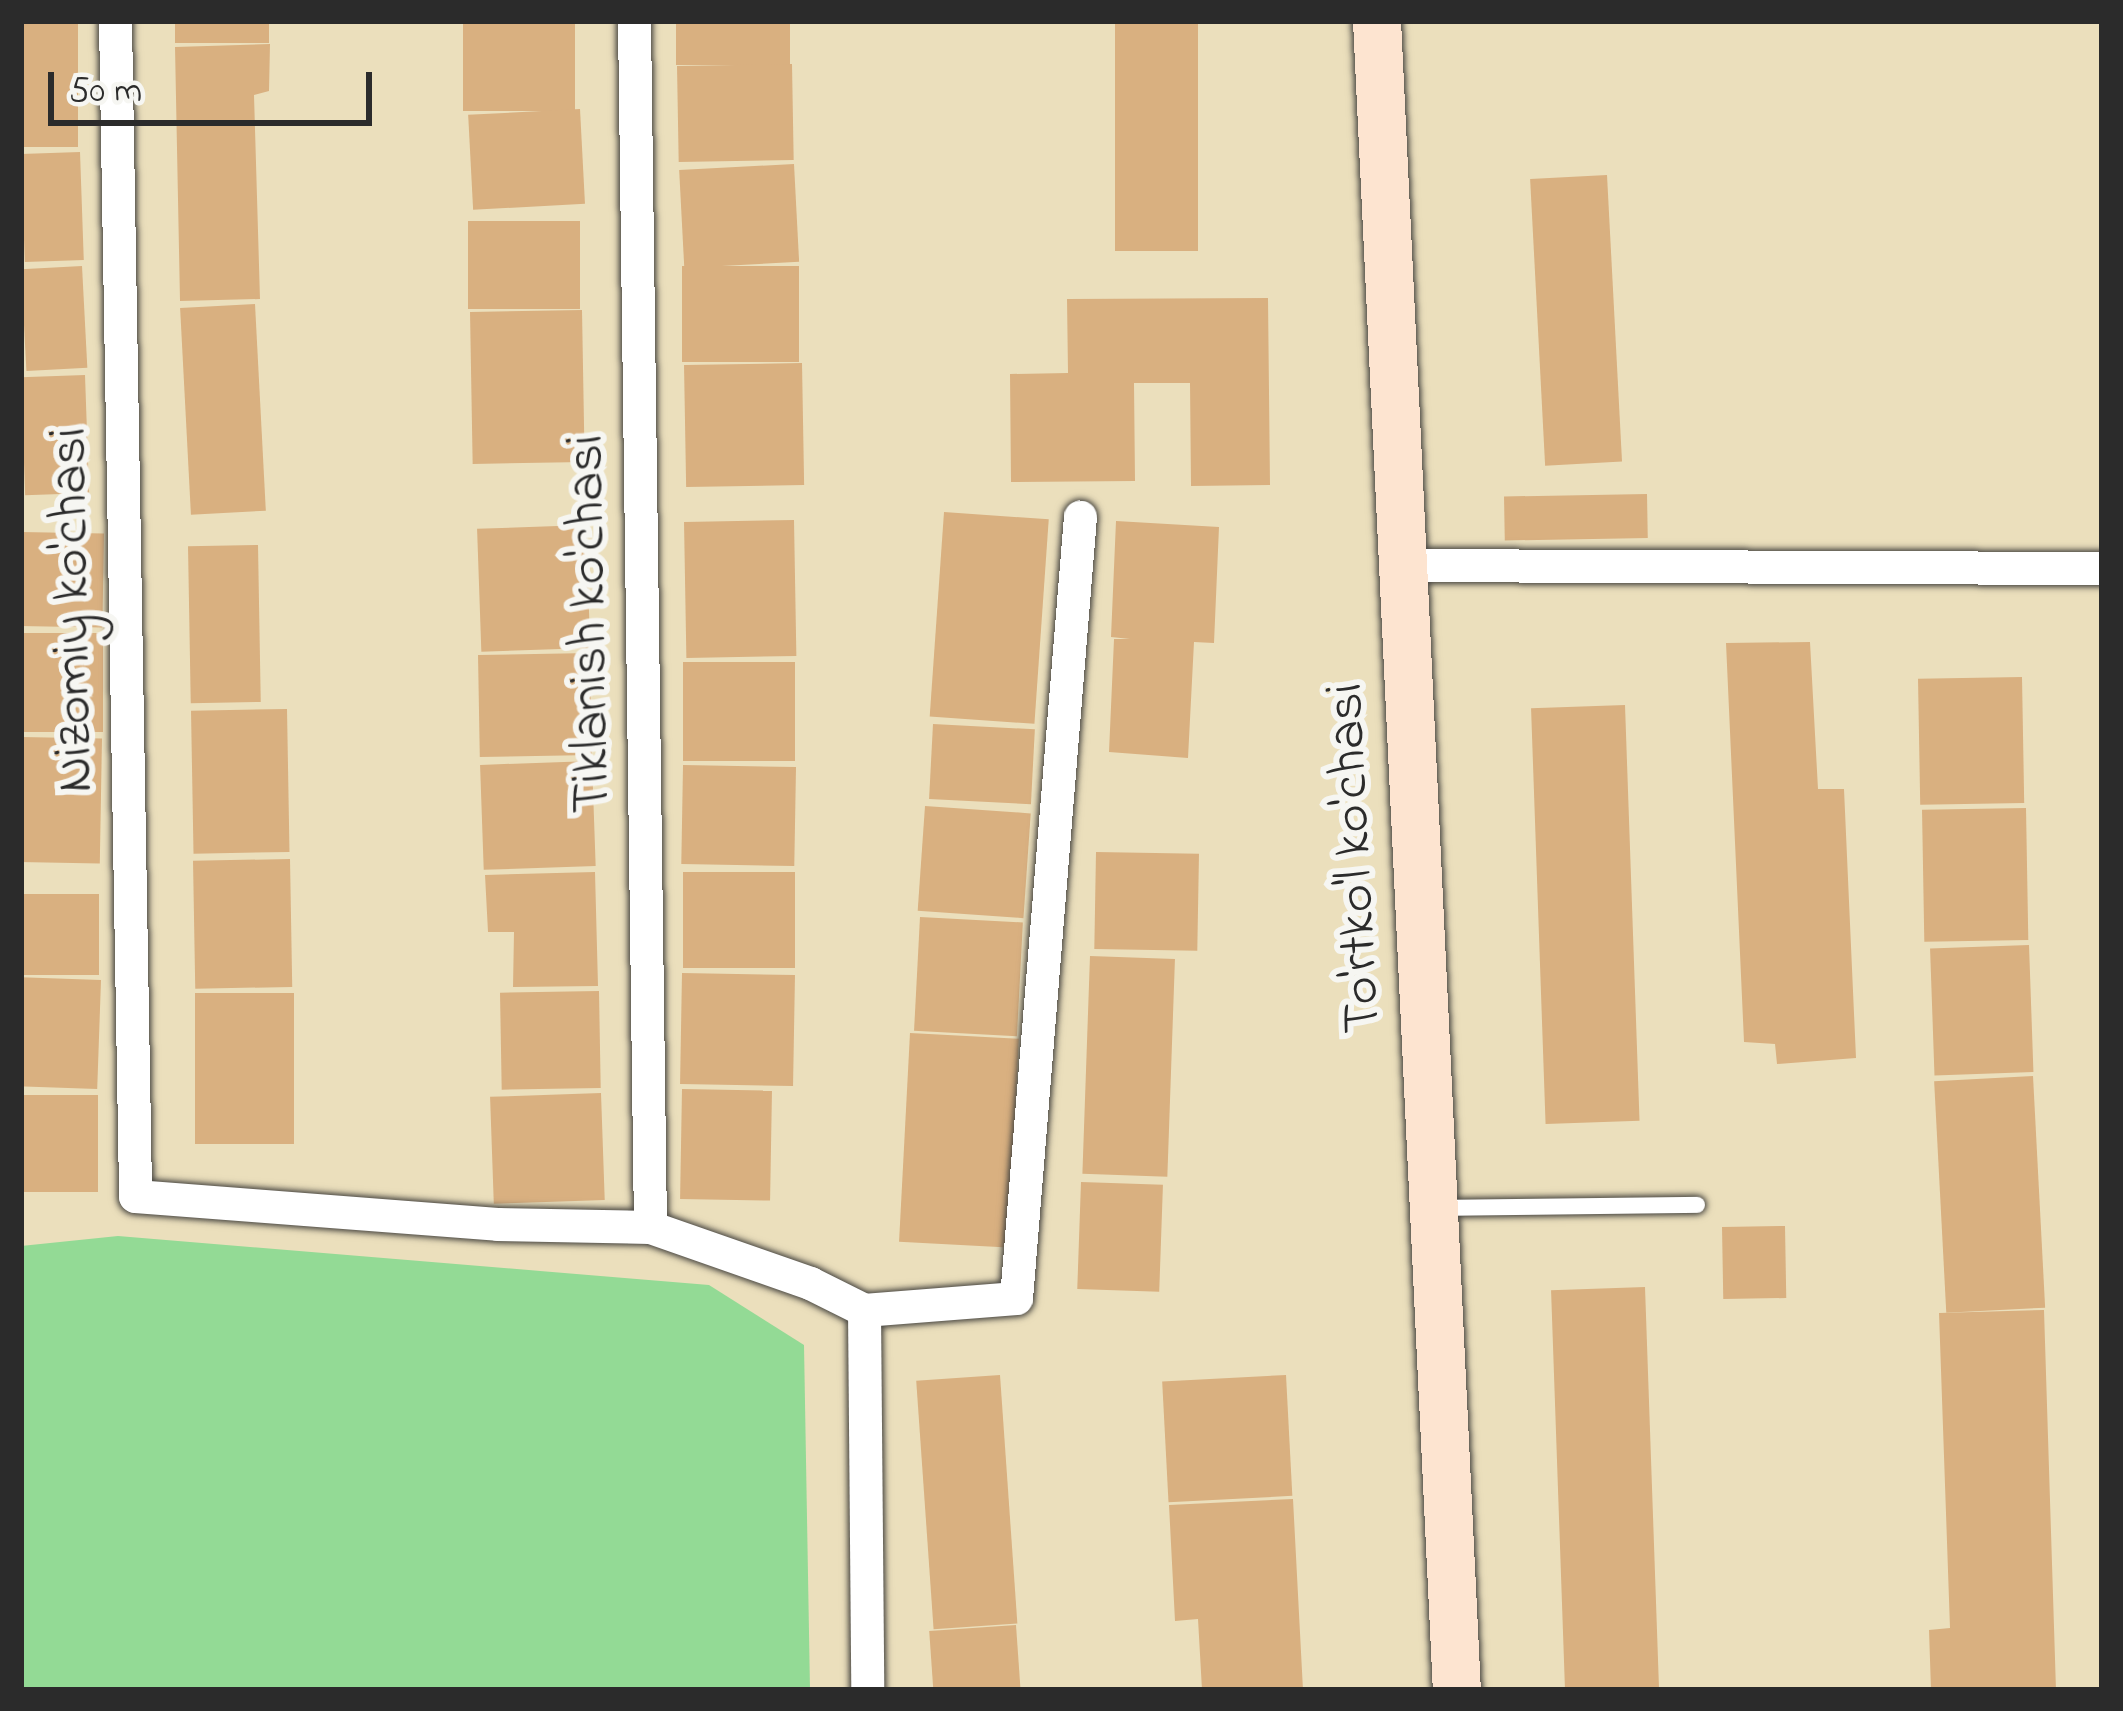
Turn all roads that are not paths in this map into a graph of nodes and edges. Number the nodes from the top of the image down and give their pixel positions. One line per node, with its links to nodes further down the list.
1 (115, 21): 9 (street, Nizomiy ko'chasi)
2 (634, 21): 9 (street, Tiklanish ko'chasi)
3 (1377, 21): 5 (street, To'rtko'l ko'chasi)
4 (1080, 517): 10 (street)
5 (1403, 565): 6 (street); 8 (street, To'rtko'l ko'chasi)
6 (2102, 568)
7 (1697, 1204): 8 (lane)
8 (1432, 1208): 12 (street, To'rtko'l ko'chasi)
9 (650, 1226): 10 (street)
10 (864, 1310): 11 (street)
11 (867, 1690)
12 (1457, 1690)

